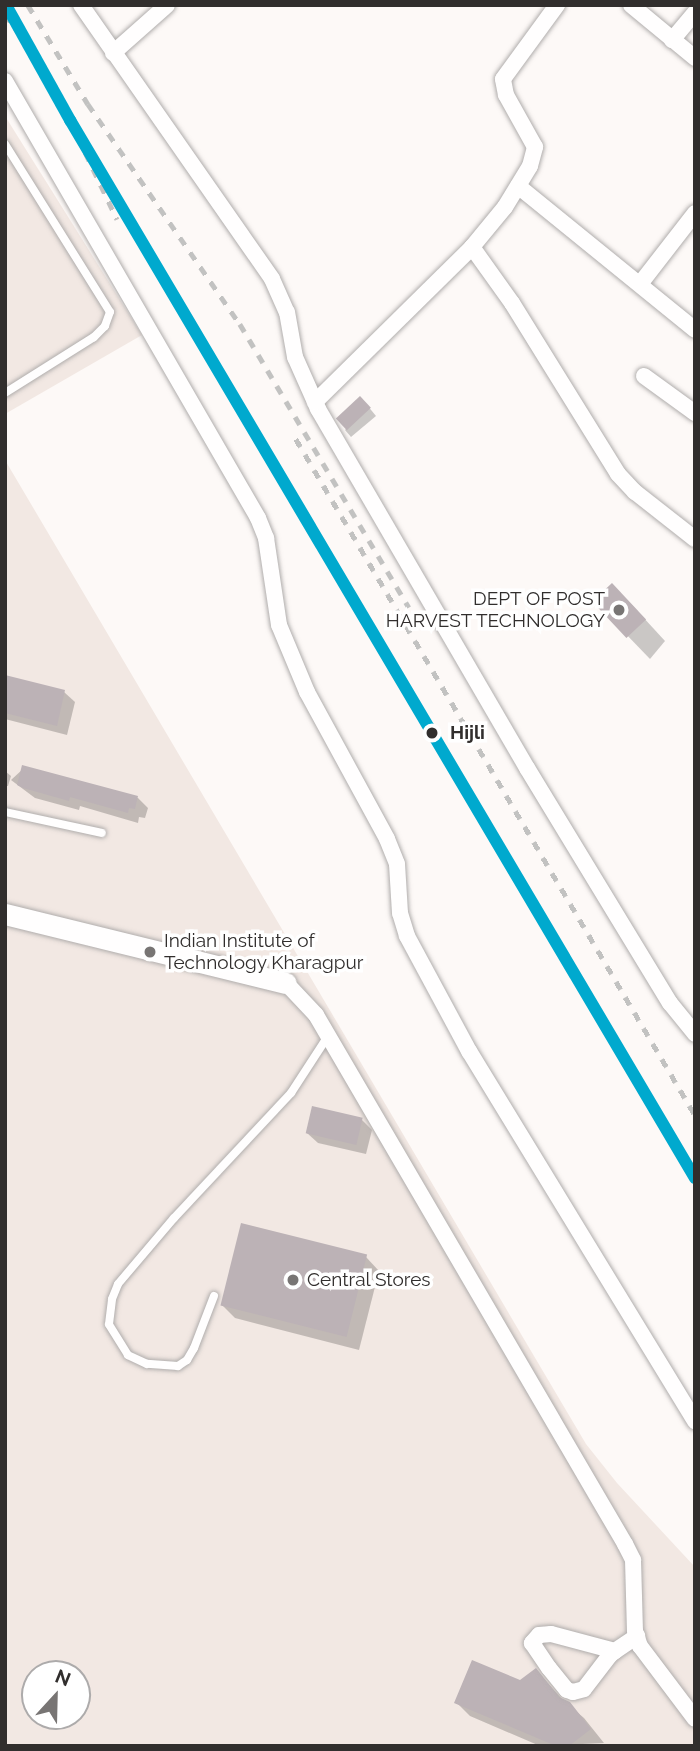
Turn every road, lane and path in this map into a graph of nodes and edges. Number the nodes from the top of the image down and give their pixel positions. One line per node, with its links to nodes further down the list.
1 (81, 5): 7 (street)
2 (167, 5): 7 (street)
3 (557, 5): 11 (street)
4 (632, 5): 6 (street)
5 (695, 13): 6 (street)
6 (672, 40): 8 (street)
7 (113, 52): 18 (street)
8 (695, 58)
9 (5, 81): 28 (street)
10 (5, 145): 17 (lane)
11 (518, 186): 13 (street); 14 (street)
12 (695, 213): 14 (street)
13 (472, 247): 18 (street); 20 (street)
14 (640, 284): 15 (street)
15 (695, 330)
16 (644, 376): 19 (street)
17 (5, 393)
18 (315, 402): 25 (street)
19 (695, 414)
20 (695, 539)
21 (5, 813): 22 (lane)
22 (102, 833)
23 (5, 914): 24 (street)
24 (286, 983): 26 (street)
25 (695, 1034)
26 (328, 1035): 27 (lane); 29 (street)
27 (214, 1296)
28 (695, 1421)
29 (636, 1636): 30 (street); 31 (street)
30 (615, 1651): 30 (street)
31 (695, 1719)

